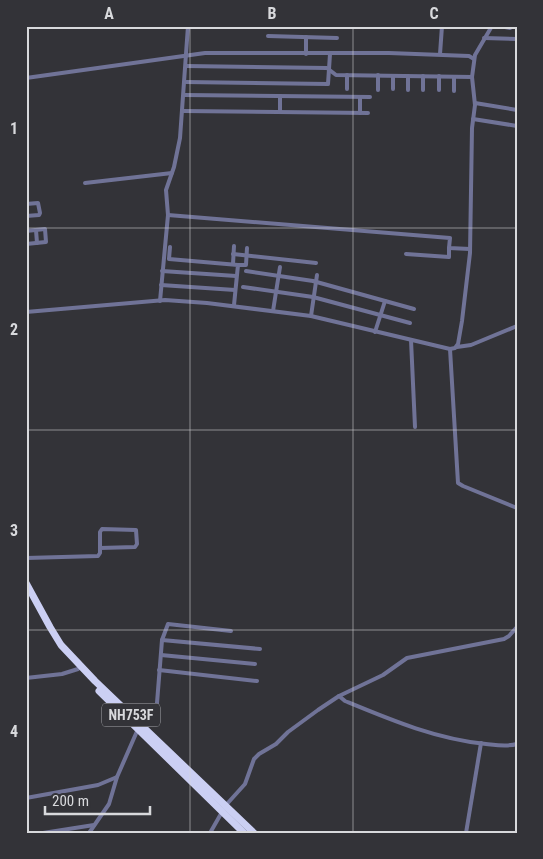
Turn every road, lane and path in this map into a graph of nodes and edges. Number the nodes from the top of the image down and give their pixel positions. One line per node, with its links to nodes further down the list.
1 (188, 26): 14 (street)
2 (442, 26): 13 (street)
3 (492, 26): 9 (street)
4 (500, 26): 5 (street)
5 (510, 28)
6 (268, 36): 7 (street)
7 (306, 37): 8 (street); 11 (street)
8 (337, 38)
9 (484, 38): 10 (street); 15 (street)
10 (517, 39)
11 (306, 54): 12 (street); 14 (street)
12 (330, 54): 13 (street); 17 (street)
13 (440, 54): 15 (street)
14 (186, 55): 16 (street); 26 (street)
15 (474, 59): 25 (street)
16 (186, 66): 17 (street); 27 (street)
17 (329, 69): 18 (street); 27 (street)
18 (347, 75): 19 (street); 28 (street)
19 (378, 75): 20 (street); 30 (street)
20 (394, 76): 21 (street); 29 (street)
21 (408, 76): 22 (street); 31 (street)
22 (423, 76): 23 (street); 32 (street)
23 (439, 76): 24 (street); 33 (street)
24 (454, 77): 25 (street); 34 (street)
25 (472, 77): 39 (street)
26 (26, 78)
27 (185, 82): 35 (street)
28 (347, 89)
29 (393, 89)
30 (378, 90)
31 (408, 90)
32 (423, 90)
33 (439, 90)
34 (454, 91)
35 (184, 95): 36 (street); 41 (street)
36 (280, 96): 37 (street); 42 (street)
37 (360, 97): 38 (street); 44 (street)
38 (370, 98)
39 (474, 103): 40 (street); 45 (street)
40 (517, 110)
41 (183, 111): 42 (street); 47 (street)
42 (280, 112): 44 (street)
43 (368, 113): 44 (street)
44 (360, 114)
45 (473, 119): 46 (street); 60 (street)
46 (517, 126)
47 (172, 173): 48 (street); 50 (street)
48 (85, 183)
49 (26, 204): 51 (street)
50 (168, 215): 59 (street); 69 (street)
51 (26, 216)
52 (36, 230): 53 (street); 54 (street); 54 (street)
53 (26, 231)
54 (37, 243): 55 (street)
55 (26, 244)
56 (234, 246): 61 (street)
57 (170, 247): 65 (street)
58 (247, 248): 63 (street)
59 (450, 248): 60 (street); 62 (street)
60 (470, 249): 91 (street)
61 (233, 254): 63 (street); 65 (street)
62 (406, 254)
63 (246, 256): 64 (street); 66 (street)
64 (316, 263)
65 (233, 264): 66 (street)
66 (238, 265): 72 (street)
67 (280, 267): 70 (street)
68 (246, 270): 70 (street)
69 (162, 272): 72 (street); 74 (street)
70 (278, 275): 73 (street); 77 (street)
71 (317, 275): 73 (street)
72 (236, 276): 76 (street)
73 (316, 282): 78 (street); 80 (street)
74 (162, 285): 76 (street); 79 (street)
75 (243, 287): 77 (street)
76 (235, 290): 81 (street)
77 (276, 291): 78 (street); 83 (street)
78 (314, 297): 85 (street); 86 (street)
79 (160, 301): 81 (street); 84 (street)
80 (385, 301): 82 (street); 85 (street)
81 (234, 305): 83 (street)
82 (414, 309)
83 (273, 311): 86 (street)
84 (26, 312)
85 (380, 315): 87 (street); 89 (street)
86 (310, 316): 89 (street)
87 (410, 322)
88 (517, 326): 91 (street)
89 (375, 332): 90 (street)
90 (411, 340): 92 (street); 93 (street)
91 (457, 347): 92 (street)
92 (450, 349): 94 (street)
93 (415, 427)
94 (517, 508)
95 (100, 548): 95 (street); 96 (street)
96 (26, 558)
97 (26, 583): 110 (highway, NH753F)
98 (26, 593): 105 (highway, NH753F)
99 (517, 627): 109 (street)
100 (232, 631): 101 (street)
101 (162, 640): 102 (street); 103 (street)
102 (260, 649)
103 (161, 655): 104 (street); 106 (street)
104 (256, 664)
105 (78, 669): 107 (street); 110 (highway, NH753F)
106 (159, 670): 108 (street); 110 (street)
107 (26, 678)
108 (257, 681)
109 (339, 696): 111 (street); 115 (street)
110 (140, 727): 113 (street); 115 (highway, NH753F)
111 (481, 743): 112 (street); 122 (street)
112 (517, 744)
113 (117, 777): 114 (street); 116 (street)
114 (26, 798)
115 (224, 808): 119 (street); 120 (highway, NH753F); 121 (highway, NH753F)
116 (94, 825): 117 (street); 118 (street)
117 (43, 833)
118 (89, 833)
119 (210, 833)
120 (244, 833)
121 (254, 833)
122 (466, 833)

